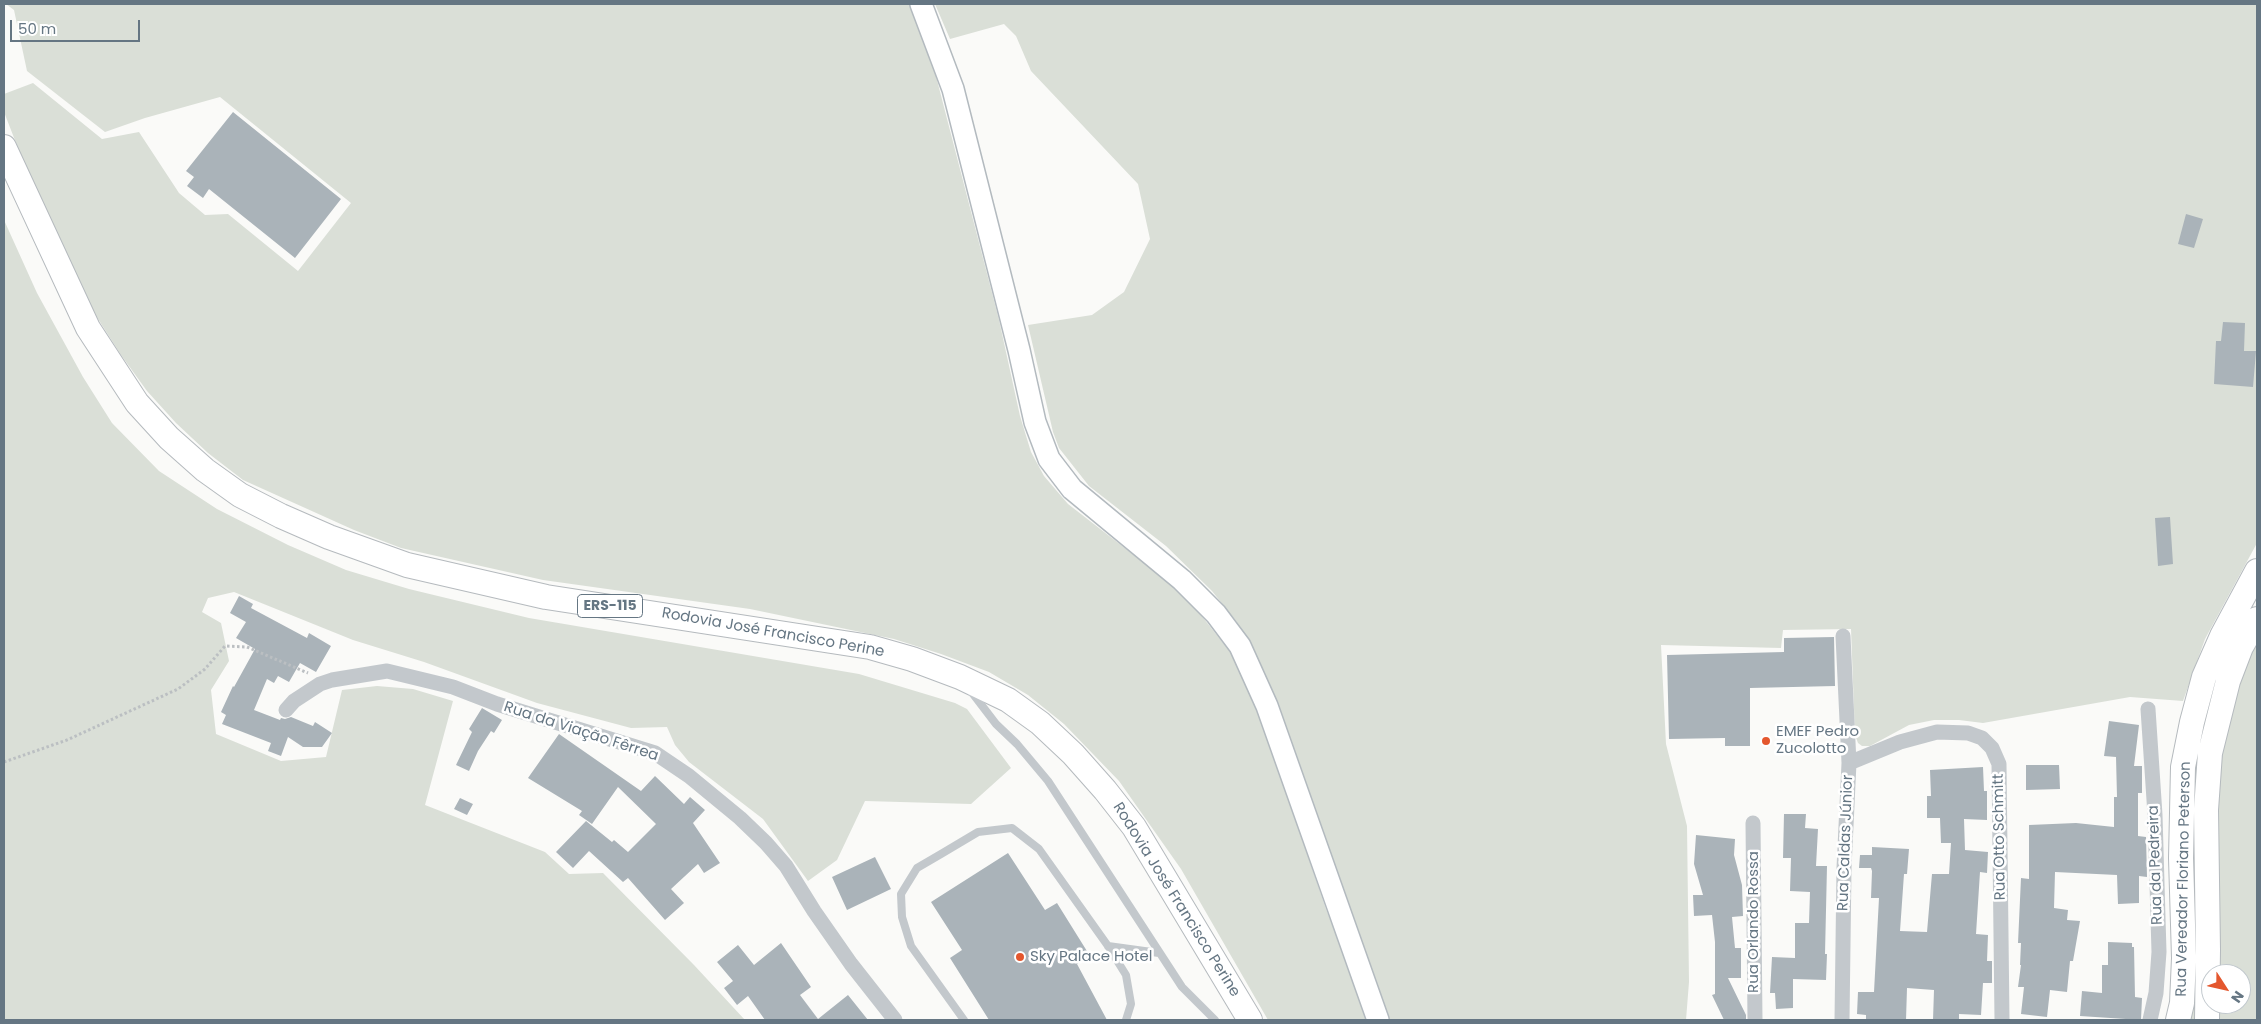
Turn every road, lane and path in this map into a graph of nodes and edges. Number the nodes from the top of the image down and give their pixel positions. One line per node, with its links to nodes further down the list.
1 (921, 4): 20 (main road)
2 (4, 147): 6 (main road, Rodovia José Francisco Perine / ERS-115)
3 (2257, 571): 25 (main road, Rua Vereador Floriano Peterson)
4 (2257, 619): 26 (main road, Rua Vereador Floriano Peterson)
5 (1843, 636): 11 (street, Rua Caldas Júnior)
6 (960, 677): 14 (lane); 19 (main road, Rodovia José Francisco Perine / ERS-115)
7 (332, 680): 9 (street, Rua da Viação Fêrrea); 10 (path); 15 (street, Rua da Viação Fêrrea)
8 (2148, 709): 24 (street, Rua da Pedreira)
9 (286, 710)
10 (4, 762)
11 (1850, 763): 22 (street, Rua Caldas Júnior); 23 (street, Rua Otto Schmitt)
12 (1754, 823): 21 (street, Rua Orlando Rossa)
13 (1108, 946): 14 (lane); 16 (lane); 17 (lane)
14 (1160, 953): 18 (lane)
15 (895, 1020)
16 (964, 1020)
17 (1126, 1020)
18 (1216, 1020)
19 (1250, 1020)
20 (1378, 1020)
21 (1755, 1020)
22 (1842, 1020)
23 (2002, 1020)
24 (2150, 1020)
25 (2178, 1020)
26 (2207, 1020)

